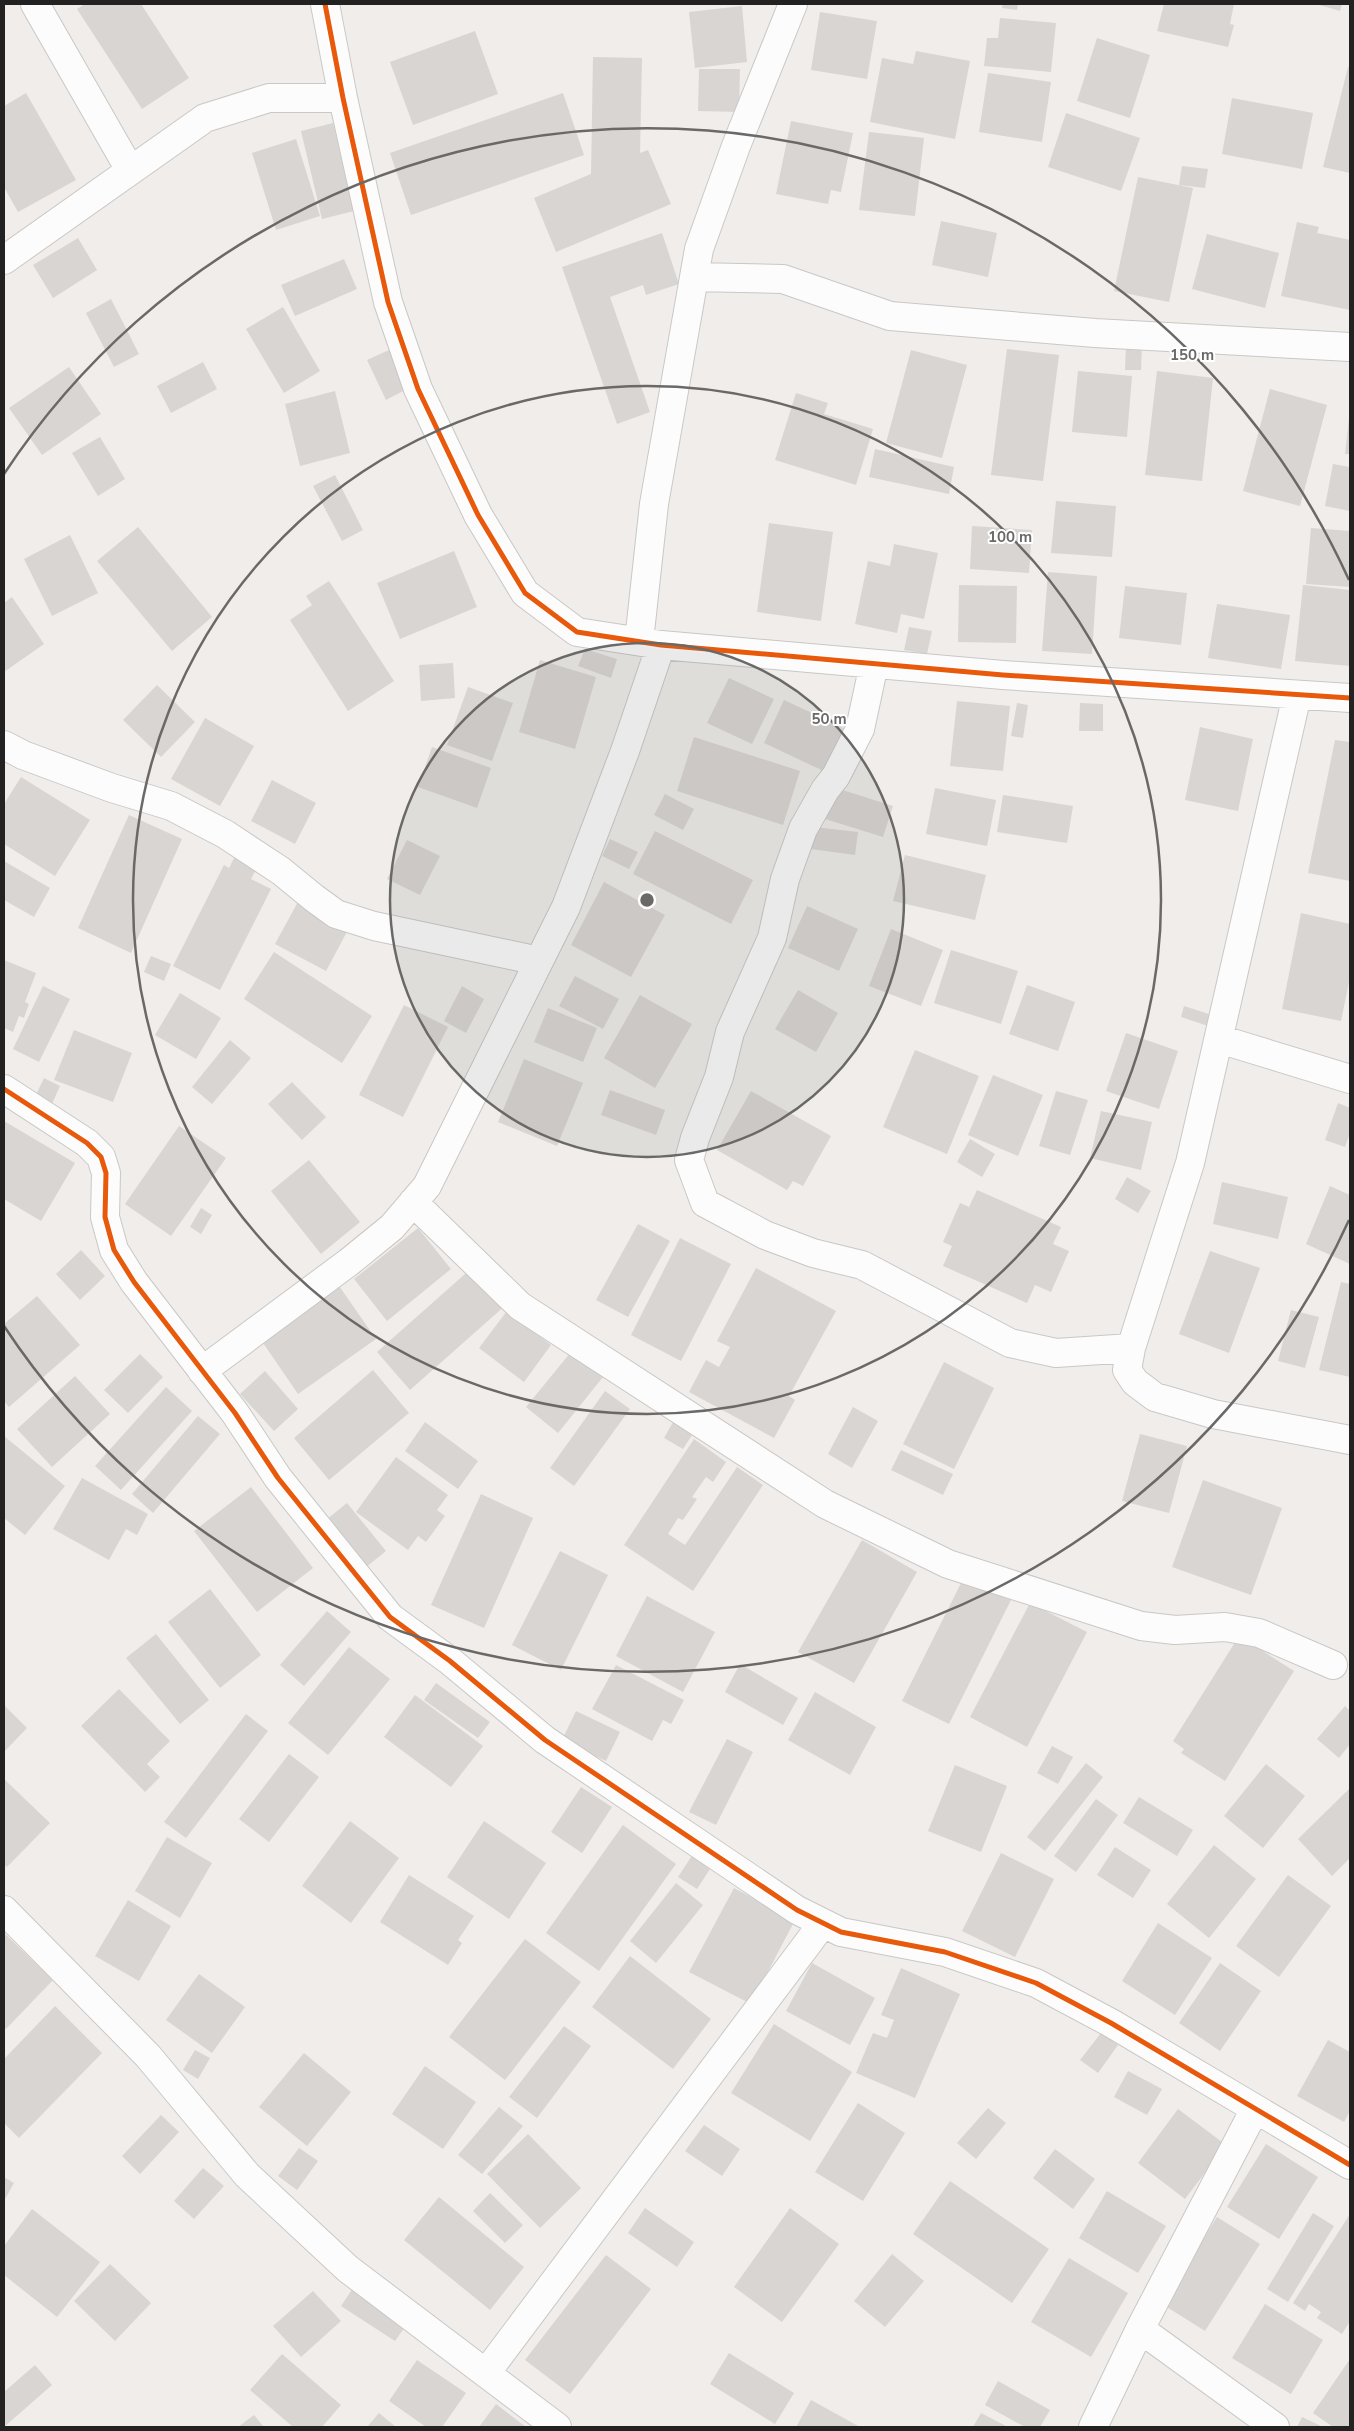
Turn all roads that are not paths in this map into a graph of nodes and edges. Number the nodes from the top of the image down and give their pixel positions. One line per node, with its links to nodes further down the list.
1 (35, 4): 5 (street)
2 (325, 4): 4 (street)
3 (794, 4): 7 (street)
4 (343, 98): 5 (street); 9 (street)
5 (130, 170): 6 (street)
6 (4, 260)
7 (694, 277): 8 (street); 9 (street)
8 (1350, 347)
9 (650, 643): 10 (street); 14 (street)
10 (874, 664): 11 (street); 19 (street)
11 (1297, 695): 12 (street); 15 (street)
12 (1350, 698)
13 (4, 745): 14 (street)
14 (539, 961): 18 (street)
15 (1219, 1039): 16 (street); 19 (street)
16 (1350, 1079)
17 (4, 1089): 20 (street)
18 (413, 1202): 20 (street); 22 (street)
19 (1131, 1348): 21 (street)
20 (202, 1370): 24 (street)
21 (1350, 1440)
22 (1333, 1665)
23 (4, 1910): 28 (street)
24 (823, 1923): 25 (street); 28 (street)
25 (1255, 2109): 26 (street); 27 (street)
26 (1350, 2165)
27 (1140, 2329): 30 (street); 31 (street)
28 (486, 2373): 29 (street)
29 (558, 2427)
30 (1093, 2427)
31 (1275, 2427)

